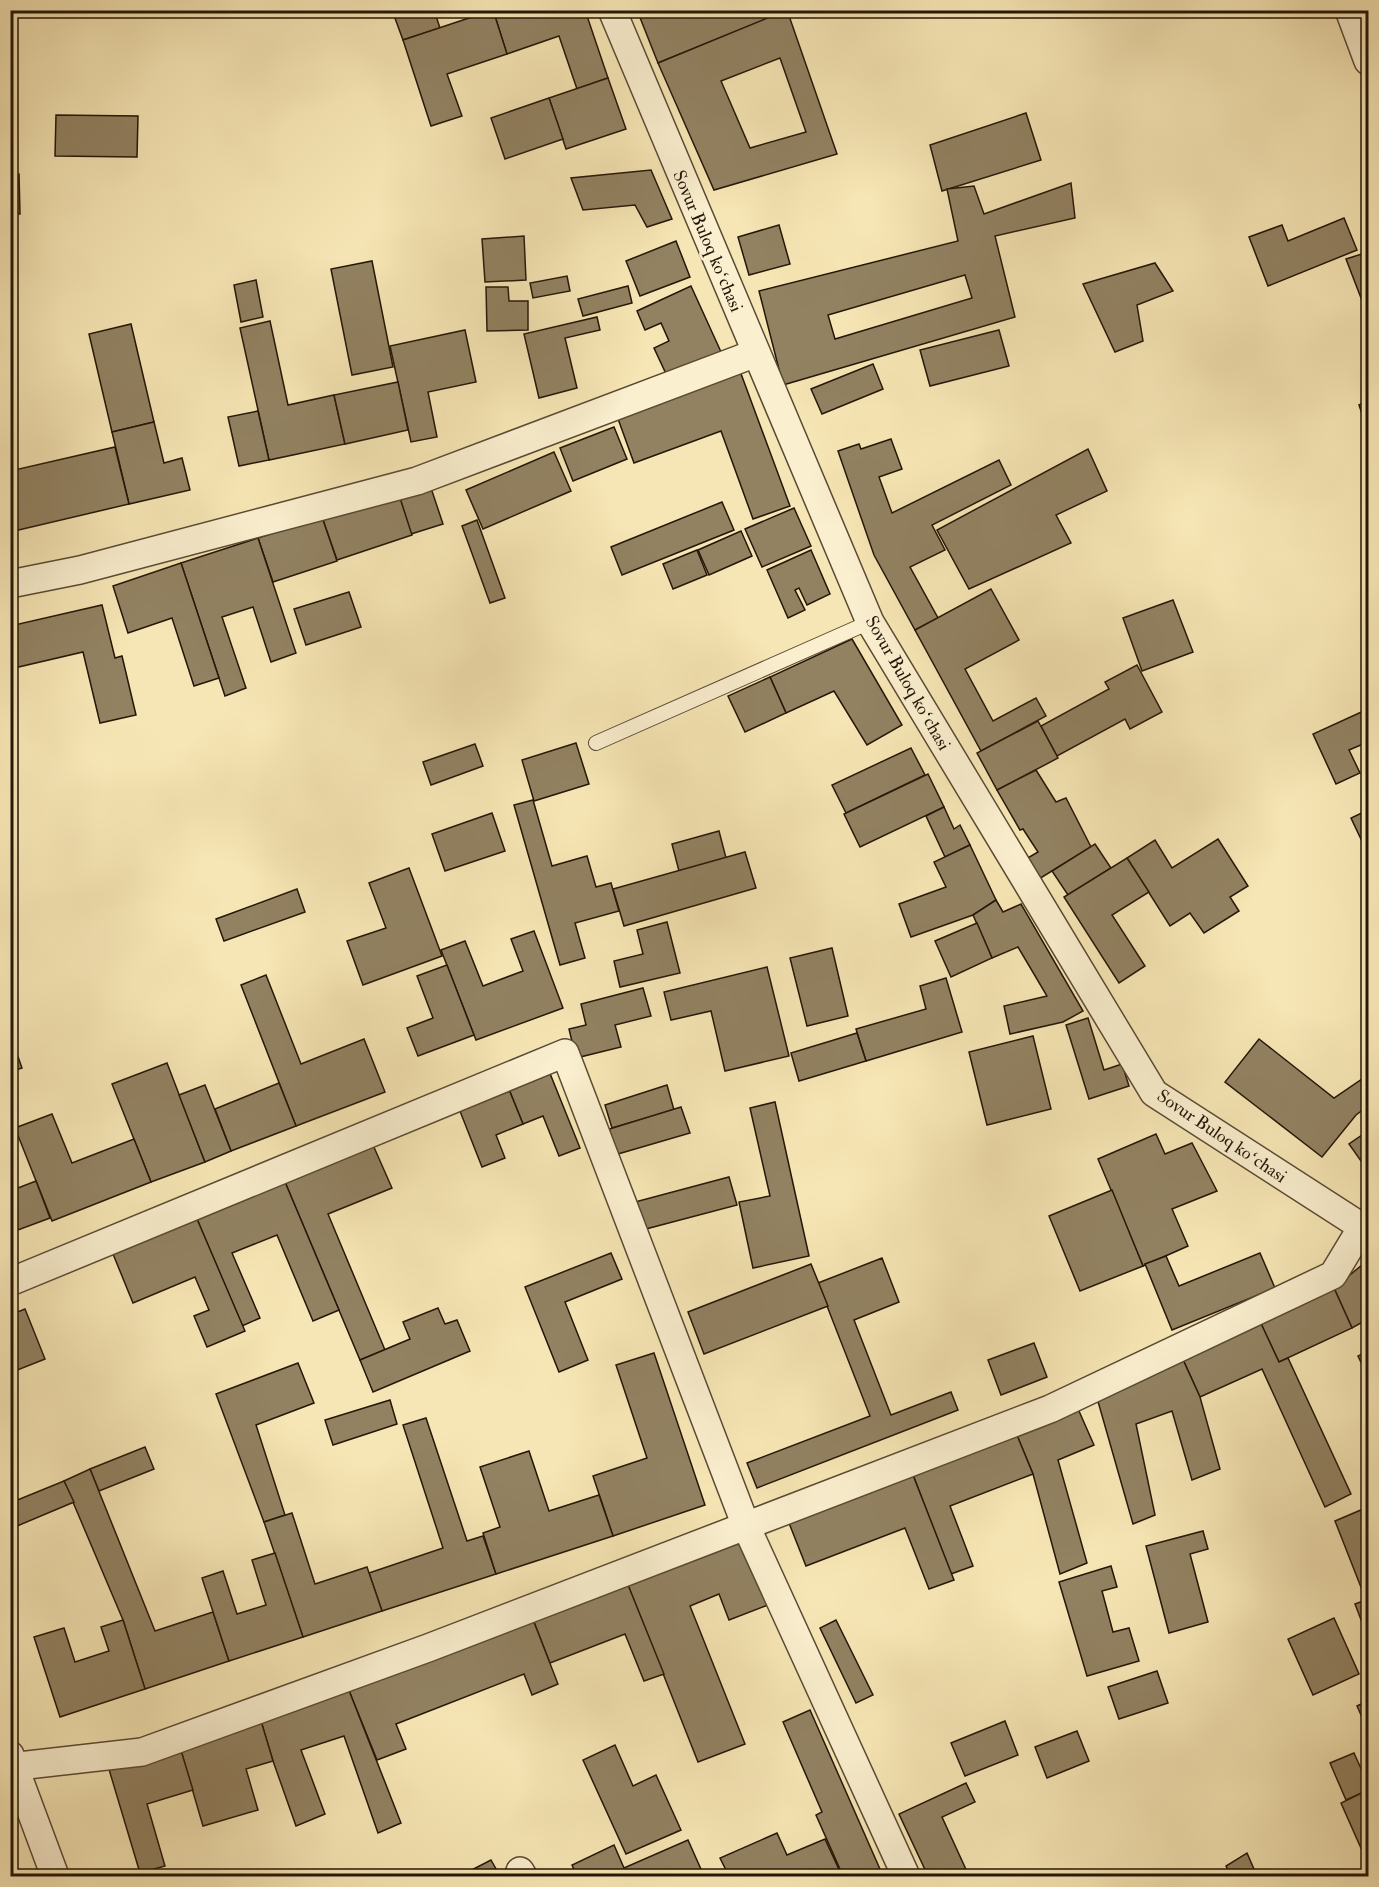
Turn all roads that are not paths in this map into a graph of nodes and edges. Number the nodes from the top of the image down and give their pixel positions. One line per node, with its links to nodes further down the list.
1 (612, 10): 4 (street, Sovur Buloq koʻchasi)
2 (1349, 10): 3 (street)
3 (1368, 61)
4 (756, 353): 5 (street); 6 (street, Sovur Buloq koʻchasi)
5 (10, 584)
6 (870, 622): 7 (lane); 8 (street, Sovur Buloq koʻchasi)
7 (596, 743)
8 (1365, 1231): 10 (street)
9 (10, 1282): 10 (street)
10 (746, 1526): 11 (street); 13 (street)
11 (12, 1763): 12 (street)
12 (55, 1876)
13 (906, 1876)

